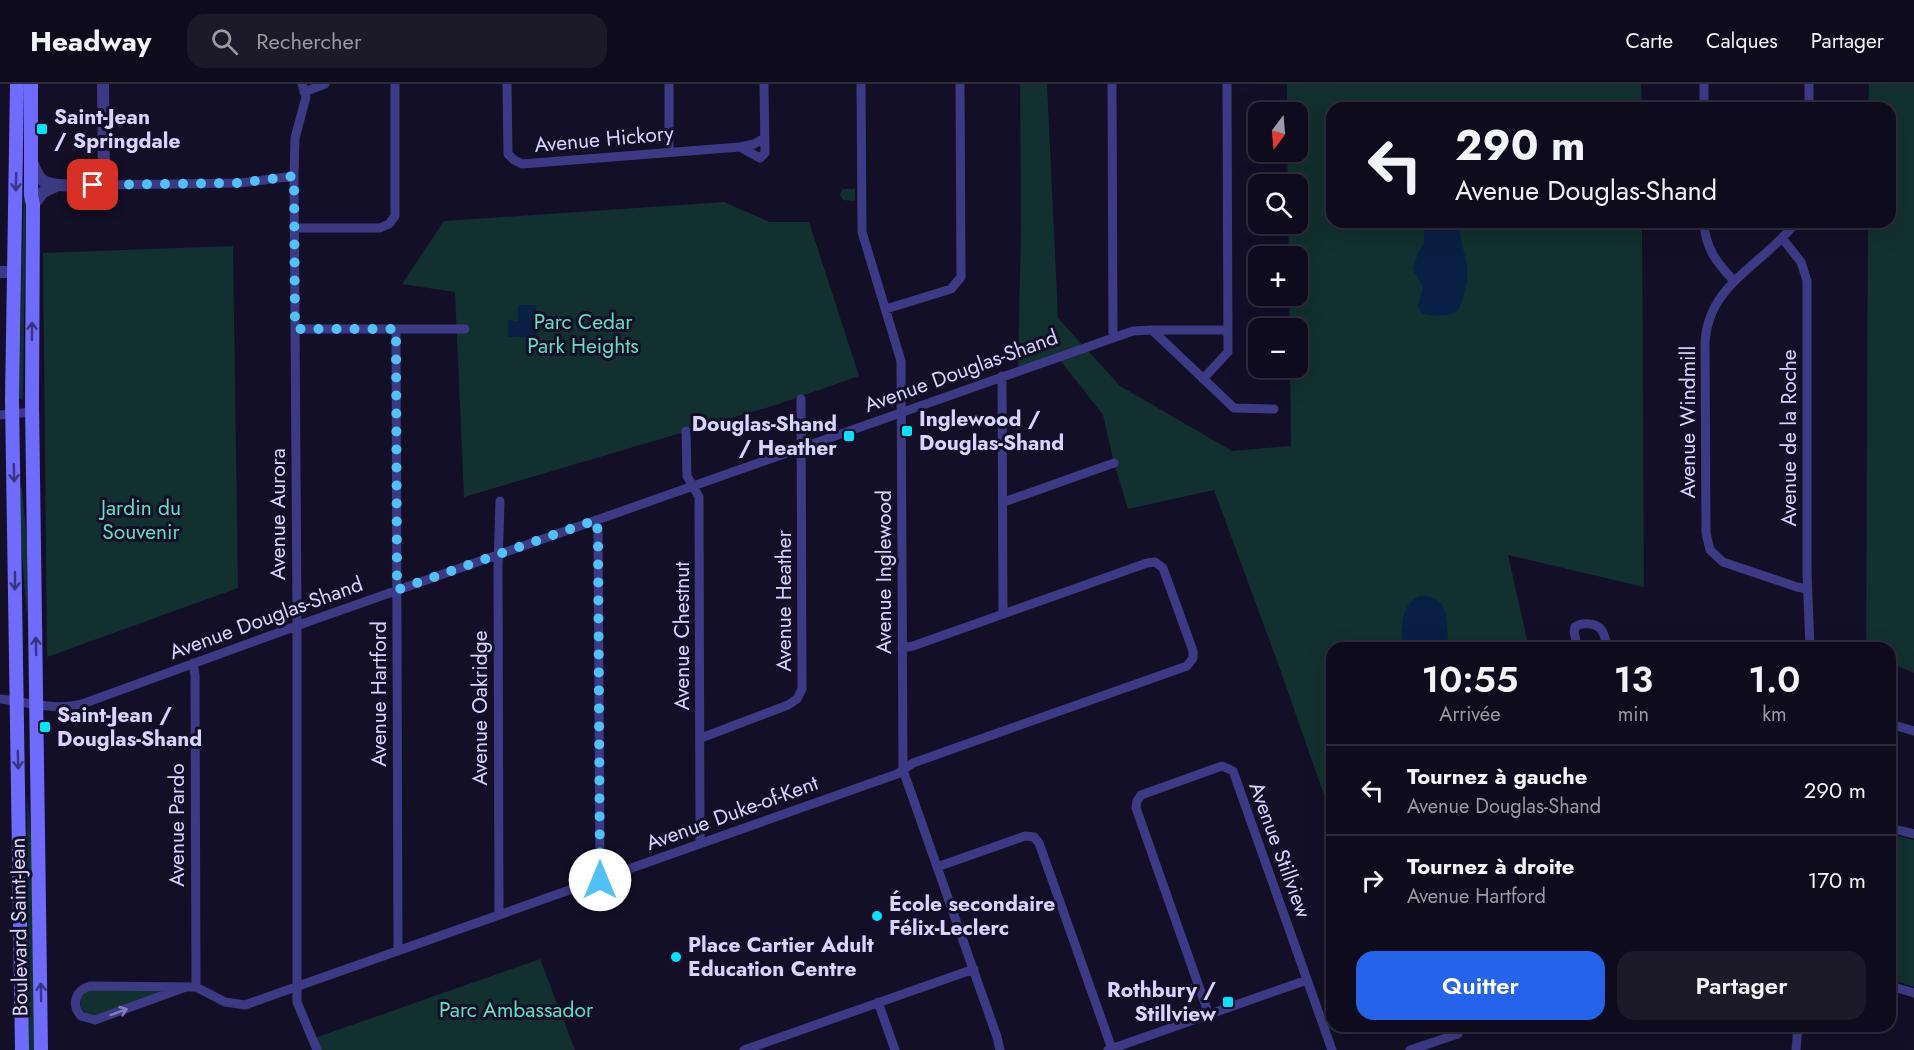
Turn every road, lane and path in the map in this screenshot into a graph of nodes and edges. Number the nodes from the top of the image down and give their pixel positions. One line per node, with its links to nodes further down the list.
1 (18, 84): 30 (main road, Boulevard Saint-Jean, one-way to 30)
2 (31, 84): 21 (main road, Boulevard Saint-Jean)
3 (103, 84): 24 (street)
4 (326, 84): 15 (street)
5 (394, 84): 26 (street)
6 (507, 84): 20 (street, Avenue Hickory)
7 (669, 84): 20 (street)
8 (764, 84): 18 (street)
9 (861, 84): 32 (street, Avenue Inglewood)
10 (960, 84): 32 (street)
11 (1112, 84): 38 (street)
12 (1227, 84): 37 (street)
13 (1704, 84): 16 (street)
14 (1809, 84): 17 (street)
15 (303, 88): 22 (street, Avenue Aurora)
16 (1704, 102)
17 (1809, 102)
18 (765, 138): 19 (street, Avenue Hickory); 19 (street, Avenue Hickory)
19 (741, 147): 20 (street, Avenue Hickory)
20 (669, 152)
21 (31, 159): 23 (street); 25 (main road, Boulevard Saint-Jean)
22 (294, 176): 24 (street); 26 (street, Avenue Aurora)
23 (58, 185): 24 (street); 25 (street)
24 (104, 185)
25 (33, 205): 44 (main road, Boulevard Saint-Jean, one-way to 25)
26 (294, 228): 33 (street, Avenue Aurora)
27 (1705, 228): 31 (street)
28 (1791, 228): 29 (street, Avenue Windmill)
29 (1782, 238): 31 (street, Avenue Windmill); 54 (street, Avenue de la Roche)
30 (7, 272): 45 (main road, Boulevard Saint-Jean)
31 (1734, 281): 54 (street, Avenue Windmill)
32 (886, 309): 43 (street, Avenue Inglewood)
33 (295, 329): 34 (street); 57 (street, Avenue Aurora)
34 (396, 329): 35 (street); 55 (street, Avenue Hartford)
35 (465, 329)
36 (1152, 330): 37 (street, Avenue Douglas-Shand); 38 (street, Avenue Douglas-Shand); 40 (street)
37 (1228, 330): 40 (street)
38 (1113, 337): 39 (street, Avenue Douglas-Shand)
39 (1002, 376): 43 (street, Avenue Douglas-Shand); 51 (street)
40 (1203, 379): 42 (street)
41 (801, 399): 47 (street, Avenue Heather)
42 (1274, 409)
43 (901, 411): 47 (street, Avenue Douglas-Shand); 61 (street, Avenue Inglewood)
44 (32, 412): 45 (street); 65 (main road, Boulevard Saint-Jean, one-way to 44)
45 (6, 415): 64 (main road, Boulevard Saint-Jean, one-way to 64)
46 (686, 431): 49 (street, Avenue Chestnut)
47 (800, 448): 49 (street, Avenue Douglas-Shand); 68 (street, Avenue Heather)
48 (1114, 463): 51 (street)
49 (694, 486): 52 (street, Avenue Douglas-Shand); 68 (street, Avenue Chestnut)
50 (500, 501): 53 (street, Avenue Oakridge)
51 (1004, 502): 56 (street)
52 (596, 520): 53 (street, Avenue Douglas-Shand); 74 (street)
53 (498, 554): 55 (street, Avenue Douglas-Shand); 75 (street, Avenue Oakridge)
54 (1807, 589): 60 (street, Avenue de la Roche)
55 (397, 590): 57 (street, Avenue Douglas-Shand); 76 (street, Avenue Hartford)
56 (1003, 614): 61 (street); 69 (street, Avenue Duke-of-Kent)
57 (297, 626): 62 (street, Avenue Douglas-Shand); 80 (street, Avenue Aurora)
58 (1576, 642): 59 (street)
59 (1606, 642)
60 (1810, 642)
61 (902, 648): 69 (street, Avenue Inglewood)
62 (193, 663): 65 (street, Avenue Douglas-Shand); 79 (street, Avenue Pardo)
63 (0, 699): 64 (street, Avenue Douglas-Shand)
64 (17, 701): 65 (street, Avenue Douglas-Shand); 88 (main road, Boulevard Saint-Jean, one-way to 88)
65 (37, 704): 89 (main road, Boulevard Saint-Jean, one-way to 65)
66 (1896, 726): 67 (street)
67 (1914, 731)
68 (701, 738): 72 (street, Avenue Chestnut)
69 (903, 770): 72 (street, Avenue Duke-of-Kent); 73 (street, Avenue Inglewood)
70 (1896, 830): 71 (street)
71 (1914, 834)
72 (700, 843): 74 (street, Avenue Duke-of-Kent)
73 (938, 867): 77 (street, Avenue Inglewood); 87 (street)
74 (600, 880): 75 (street, Avenue Duke-of-Kent)
75 (499, 915): 76 (street, Avenue Duke-of-Kent)
76 (398, 951): 80 (street, Avenue Duke-of-Kent)
77 (974, 969): 83 (street); 93 (street, Avenue Inglewood)
78 (1307, 980): 84 (street); 84 (street, Avenue Stillview); 94 (street, Avenue Stillview)
79 (191, 987): 79 (street, Avenue Duke-of-Kent, one-way to 79); 80 (street, Avenue Duke-of-Kent)
80 (297, 988): 90 (street, Avenue Aurora)
81 (1896, 988): 82 (street)
82 (1914, 993)
83 (878, 1002): 91 (street); 92 (street)
84 (1209, 1014): 87 (street)
85 (1798, 1032): 96 (street)
86 (1458, 1034): 95 (street)
87 (1110, 1049)
88 (22, 1050)
89 (41, 1050)
90 (317, 1050)
91 (744, 1050)
92 (895, 1050)
93 (1000, 1050)
94 (1332, 1050)
95 (1410, 1050)
96 (1796, 1050)

